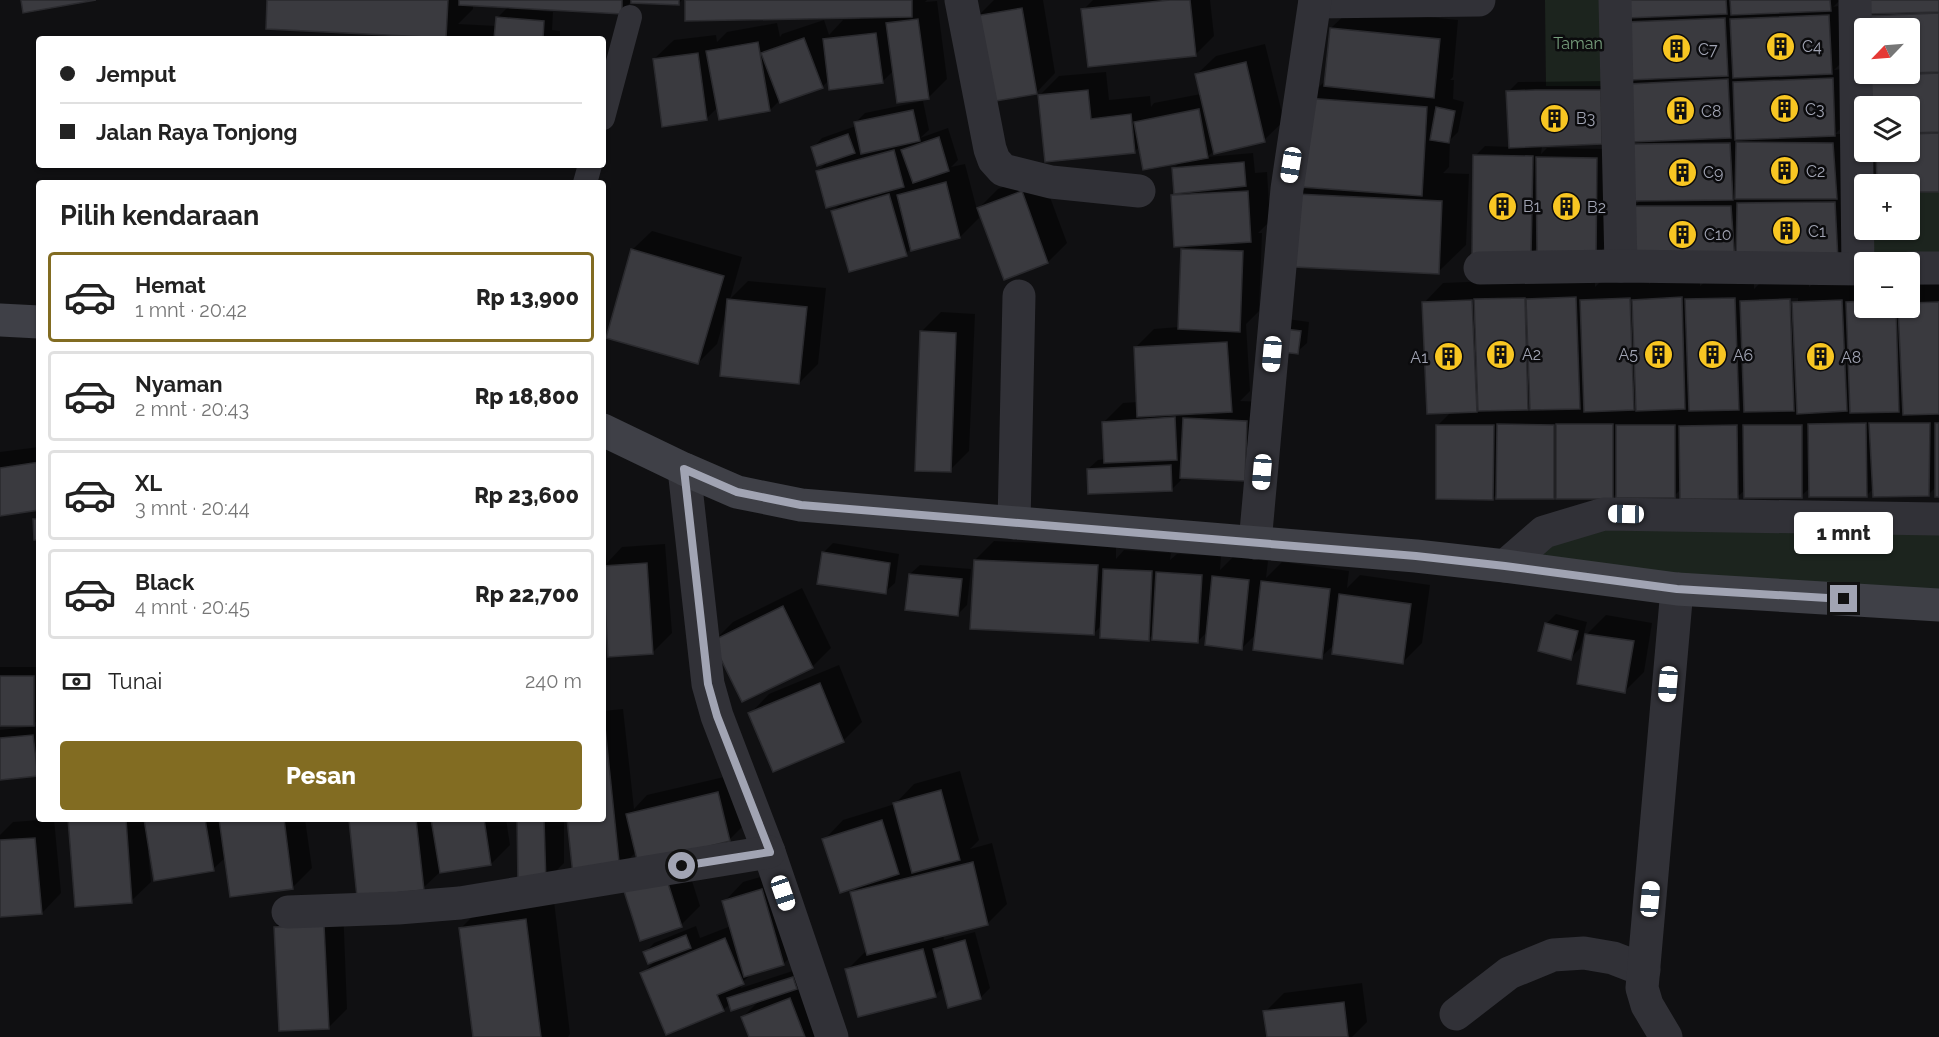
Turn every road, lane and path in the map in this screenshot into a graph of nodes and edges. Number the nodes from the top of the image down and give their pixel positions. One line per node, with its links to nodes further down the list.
1 (961, 0): 8 (street)
2 (1479, 0): 5 (street)
3 (1615, 0): 10 (street)
4 (1855, 0): 9 (street)
5 (1315, 1): 22 (street)
6 (630, 17): 7 (lane)
7 (606, 107)
8 (1138, 191)
9 (1861, 252)
10 (1621, 266): 11 (street); 12 (street)
11 (1480, 268)
12 (1854, 268)
13 (1920, 268): 14 (street)
14 (1939, 268)
15 (1019, 296): 21 (street)
16 (0, 320): 17 (main road)
17 (36, 322)
18 (606, 431): 19 (main road)
19 (684, 469): 21 (main road); 26 (street)
20 (1939, 519): 23 (street)
21 (1014, 523): 22 (main road)
22 (1255, 543): 23 (main road)
23 (1505, 566): 24 (main road)
24 (1677, 589): 25 (main road); 28 (street)
25 (1939, 604)
26 (770, 852): 27 (street); 30 (street)
27 (288, 912)
28 (1644, 970): 29 (street); 31 (street)
29 (1456, 1014)
30 (832, 1037)
31 (1666, 1037)

